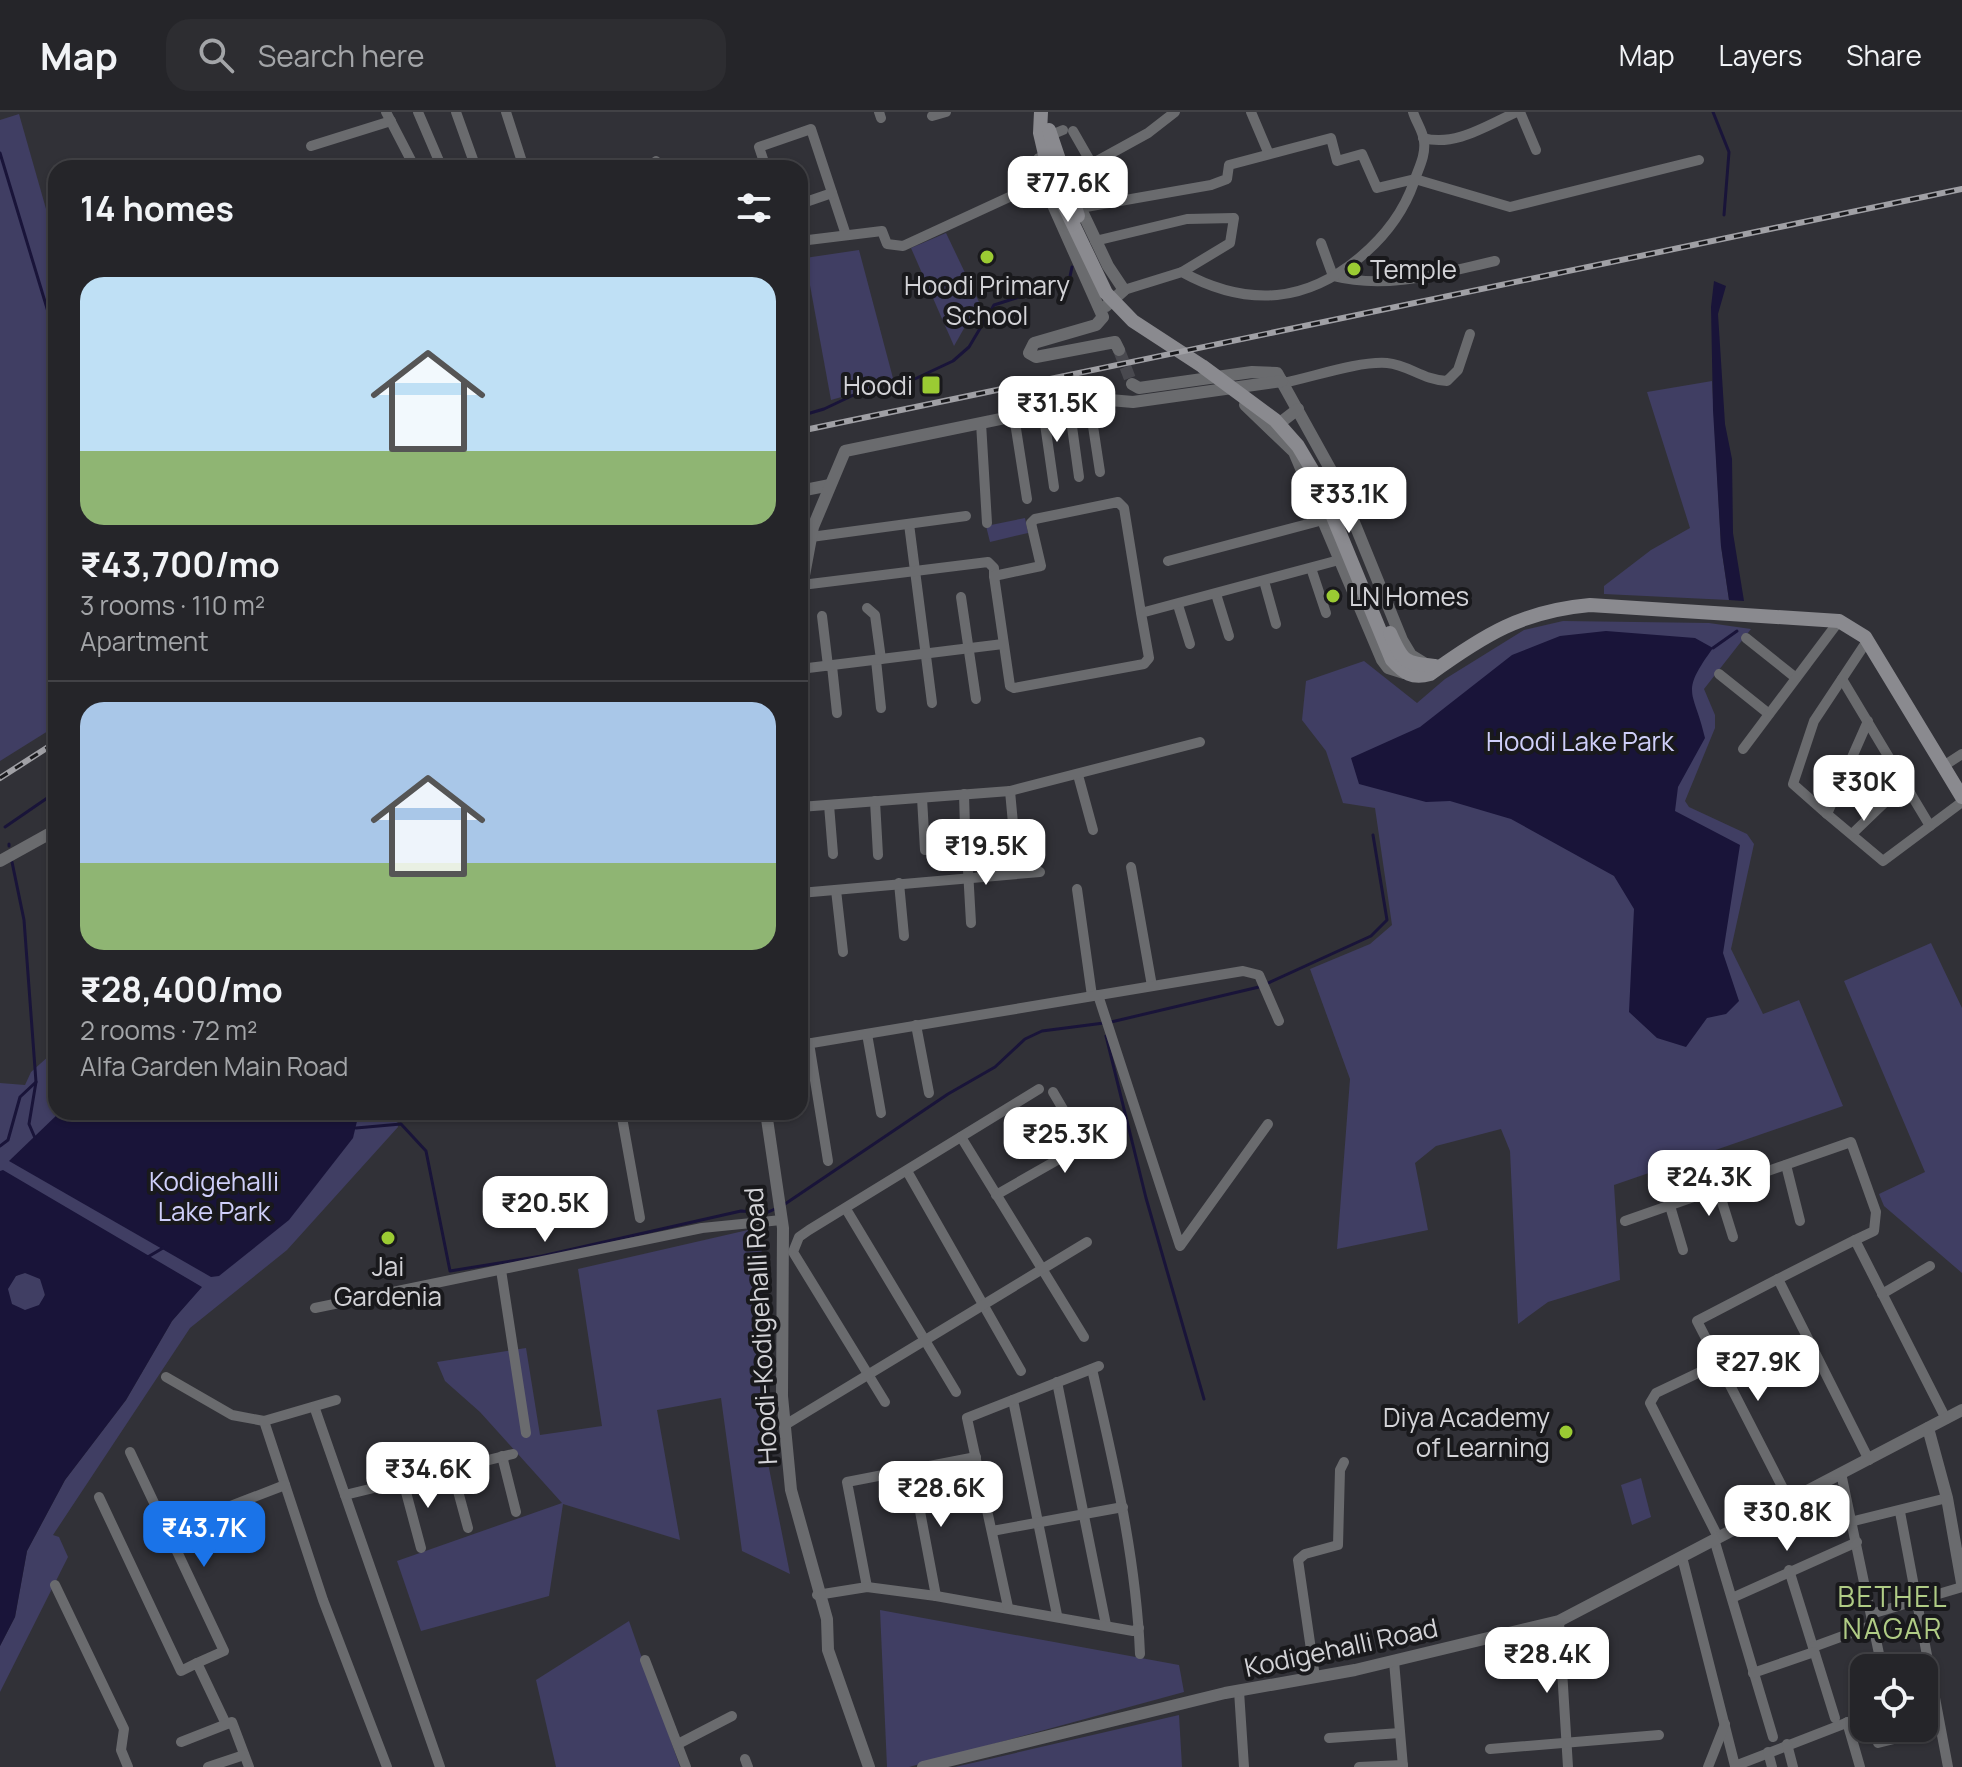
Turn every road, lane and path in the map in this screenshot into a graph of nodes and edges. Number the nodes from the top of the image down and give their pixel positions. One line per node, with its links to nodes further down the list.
1 (418, 112): 19 (street)
2 (456, 112): 20 (street)
3 (506, 112): 21 (street)
4 (946, 112): 12 (street)
5 (1041, 112): 13 (main road)
6 (1049, 112): 13 (main road)
7 (1175, 112): 24 (street)
8 (1251, 112): 17 (street)
9 (1413, 112): 14 (street)
10 (1518, 112): 14 (street); 16 (street)
11 (388, 116): 15 (street); 18 (street)
12 (932, 116)
13 (1052, 134): 24 (street); 25 (street); 27 (street); 89 (main road); 91 (main road)
14 (1423, 138): 26 (street)
15 (311, 146)
16 (1536, 150)
17 (1268, 152): 26 (street); 30 (street)
18 (410, 160)
19 (439, 160)
20 (473, 160)
21 (521, 160)
22 (763, 160): 28 (street)
23 (1699, 160): 26 (street)
24 (1093, 166): 25 (street)
25 (1068, 177): 30 (street)
26 (1415, 179): 37 (street)
27 (1044, 181): 31 (street); 39 (street)
28 (832, 193): 29 (street); 31 (street)
29 (808, 201)
30 (1080, 208): 33 (street)
31 (846, 235): 32 (street)
32 (808, 240)
33 (1095, 241): 36 (street); 38 (street)
34 (1321, 243): 37 (street)
35 (1495, 261): 37 (street)
36 (1182, 272): 37 (street); 38 (street)
37 (1333, 276)
38 (1124, 290): 39 (street)
39 (1100, 311): 41 (street)
40 (1470, 334): 42 (street)
41 (1119, 350)
42 (1280, 379): 43 (street); 44 (street); 47 (street)
43 (1132, 384)
44 (1224, 389): 45 (street); 51 (street)
45 (1089, 400): 46 (street); 52 (street)
46 (1069, 405): 48 (street); 53 (street)
47 (1298, 409): 51 (street); 89 (street)
48 (1043, 410): 49 (street); 55 (street)
49 (1014, 416): 50 (street); 57 (street)
50 (981, 423): 54 (street); 60 (street)
51 (1272, 429): 59 (street)
52 (1100, 472)
53 (1079, 477)
54 (830, 485): 56 (street); 62 (street)
55 (1054, 487)
56 (808, 489)
57 (1027, 499)
58 (966, 516): 61 (street)
59 (1323, 520): 64 (street); 65 (street)
60 (987, 523)
61 (909, 524): 62 (street); 67 (street)
62 (811, 537): 63 (street)
63 (808, 553)
64 (1339, 560): 66 (street); 91 (street)
65 (1168, 561)
66 (1311, 568): 69 (street); 76 (street)
67 (915, 573): 68 (street); 70 (street); 86 (street)
68 (994, 576): 75 (street); 83 (street)
69 (1264, 581): 71 (street); 79 (street)
70 (808, 590)
71 (1216, 594): 73 (street); 80 (street)
72 (961, 597): 85 (street)
73 (1178, 605): 75 (street); 84 (street)
74 (867, 608): 87 (street)
75 (1141, 613): 83 (street)
76 (1326, 613)
77 (822, 616): 88 (street)
78 (1839, 621): 82 (main road); 89 (main road); 93 (street)
79 (1276, 624)
80 (1229, 636)
81 (1746, 638): 93 (street)
82 (1867, 641): 94 (street); 104 (main road)
83 (1003, 644): 85 (street)
84 (1190, 644)
85 (968, 647): 86 (street); 95 (street)
86 (926, 653): 87 (street); 96 (street)
87 (879, 659): 88 (street); 97 (street)
88 (830, 666): 90 (street); 98 (street)
89 (1430, 667): 91 (main road)
90 (808, 668)
91 (1404, 673)
92 (1719, 674): 99 (street)
93 (1796, 678): 99 (street)
94 (1842, 679): 100 (street); 114 (street)
95 (976, 699)
96 (932, 703)
97 (881, 708)
98 (837, 713)
99 (1769, 714): 102 (street)
100 (1868, 721): 106 (street); 114 (street)
101 (1200, 742): 105 (street)
102 (1743, 749)
103 (1962, 754): 104 (street)
104 (1942, 767): 110 (main road)
105 (1078, 775): 107 (street); 117 (street)
106 (1905, 783): 115 (street); 119 (street)
107 (1010, 791): 108 (street); 120 (street)
108 (964, 794): 109 (street); 116 (street)
109 (922, 798): 111 (street); 121 (street)
110 (1962, 799): 115 (street)
111 (875, 801): 112 (street); 124 (street)
112 (829, 805): 113 (street); 123 (street)
113 (808, 806)
114 (1827, 814): 119 (street)
115 (1930, 826): 119 (street)
116 (965, 828)
117 (1093, 830)
118 (48, 834): 125 (street)
119 (1852, 834)
120 (1015, 845)
121 (925, 850)
122 (967, 852): 128 (street)
123 (833, 854)
124 (878, 855)
125 (0, 861)
126 (1131, 867): 136 (street)
127 (1040, 872): 128 (street)
128 (968, 877): 129 (street); 133 (street)
129 (899, 883): 131 (street); 134 (street)
130 (1077, 889): 137 (street)
131 (836, 890): 132 (street); 135 (street)
132 (808, 892)
133 (971, 923)
134 (904, 936)
135 (843, 952)
136 (1152, 986): 137 (street); 138 (street)
137 (1095, 996): 139 (street); 149 (street)
138 (1279, 1021)
139 (916, 1025): 140 (street); 145 (street)
140 (867, 1034): 141 (street); 146 (street)
141 (808, 1043)
142 (808, 1064): 153 (street)
143 (1039, 1089): 151 (street)
144 (1053, 1092): 152 (street)
145 (929, 1093)
146 (881, 1113)
147 (622, 1120): 161 (street)
148 (767, 1120): 160 (street, Hoodi-Kodigehalli Road)
149 (1268, 1124)
150 (1117, 1126): 152 (street)
151 (961, 1137): 155 (street); 157 (street)
152 (1084, 1145): 157 (street)
153 (828, 1161)
154 (1786, 1165): 156 (street); 163 (street); 165 (street)
155 (907, 1171): 159 (street); 173 (street)
156 (1718, 1189): 158 (street); 164 (street)
157 (996, 1195): 169 (street)
158 (1670, 1206): 162 (street); 167 (street)
159 (846, 1209): 175 (street); 179 (street)
160 (780, 1211): 170 (street); 190 (street, Hoodi-Kodigehalli Road)
161 (640, 1218)
162 (1625, 1221)
163 (1800, 1221)
164 (1733, 1237)
165 (1855, 1240): 171 (street); 172 (street)
166 (1087, 1242): 169 (street)
167 (1683, 1250)
168 (1930, 1266): 172 (street)
169 (1042, 1269): 173 (street); 176 (street)
170 (501, 1270): 174 (street); 192 (street)
171 (1778, 1279): 177 (street); 195 (street)
172 (1882, 1294): 188 (street)
173 (983, 1304): 175 (street); 178 (street)
174 (315, 1308)
175 (926, 1337): 179 (street); 182 (street)
176 (1084, 1337)
177 (1719, 1363): 205 (street); 215 (street)
178 (1021, 1371)
179 (869, 1375): 185 (street); 190 (street)
180 (166, 1377): 189 (street)
181 (1057, 1382): 184 (street); 206 (street); 207 (street)
182 (956, 1392)
183 (336, 1400): 186 (street)
184 (1013, 1400): 194 (street); 212 (street)
185 (885, 1402)
186 (315, 1409): 189 (street); 202 (street)
187 (1962, 1410): 188 (street, Kodigehalli Road)
188 (1946, 1419): 191 (street, Kodigehalli Road)
189 (264, 1421): 201 (street)
190 (785, 1425): 223 (street, Hoodi-Kodigehalli Road)
191 (1928, 1428): 195 (street, Kodigehalli Road); 204 (street)
192 (526, 1433)
193 (130, 1452): 238 (street)
194 (976, 1457): 198 (street); 214 (street)
195 (1869, 1460): 199 (street, Kodigehalli Road)
196 (1344, 1462): 240 (street)
197 (452, 1469): 200 (street); 208 (street); 213 (street)
198 (912, 1469): 222 (street); 224 (street)
199 (1841, 1473): 205 (street, Kodigehalli Road); 211 (street)
200 (403, 1481): 202 (street); 217 (street)
201 (285, 1485): 210 (street); 263 (street)
202 (345, 1495): 264 (street)
203 (99, 1497): 238 (street)
204 (1947, 1498): 209 (street); 220 (street)
205 (1789, 1500): 215 (street, Kodigehalli Road)
206 (1123, 1507): 207 (street); 232 (street)
207 (1086, 1511): 212 (street); 231 (street)
208 (516, 1512)
209 (1900, 1512): 211 (street); 226 (street)
210 (192, 1521)
211 (1854, 1521): 216 (street)
212 (1038, 1522): 214 (street); 228 (street)
213 (468, 1528)
214 (992, 1531): 227 (street)
215 (1716, 1538): 218 (street, Kodigehalli Road); 225 (street)
216 (1857, 1542): 219 (street); 229 (street)
217 (421, 1548)
218 (1682, 1557): 230 (street, Kodigehalli Road); 247 (street)
219 (1789, 1570): 225 (street); 233 (street)
220 (1962, 1579): 226 (street)
221 (55, 1585): 260 (street)
222 (867, 1587): 223 (street); 224 (street)
223 (817, 1595): 266 (street, Hoodi-Kodigehalli Road)
224 (936, 1596): 227 (street)
225 (1732, 1598): 239 (street)
226 (1916, 1601): 229 (street); 276 (street)
227 (1008, 1607): 228 (street)
228 (1057, 1615): 231 (street)
229 (1872, 1620): 233 (street); 235 (street)
230 (1559, 1621): 237 (street, Kodigehalli Road); 253 (street)
231 (1106, 1625): 232 (street)
232 (1139, 1628): 234 (street)
233 (1814, 1650): 239 (street); 243 (street)
234 (1140, 1654)
235 (1879, 1654)
236 (645, 1660): 254 (street)
237 (1394, 1661): 240 (street, Kodigehalli Road); 248 (street)
238 (197, 1663): 246 (street)
239 (1753, 1673): 250 (street)
240 (1315, 1677): 241 (street, Kodigehalli Road)
241 (1239, 1691): 267 (street, Kodigehalli Road); 268 (street)
242 (732, 1716): 254 (street)
243 (1835, 1718)
244 (1850, 1721): 245 (street)
245 (1847, 1722): 255 (street); 275 (street)
246 (226, 1724): 252 (street); 258 (street)
247 (1726, 1724): 271 (street); 272 (street)
248 (1400, 1733): 251 (street); 259 (street)
249 (1659, 1735): 253 (street)
250 (1773, 1737)
251 (1329, 1738)
252 (181, 1742)
253 (1567, 1743): 256 (street); 270 (street)
254 (678, 1744): 265 (street)
255 (1787, 1744): 257 (street); 274 (street)
256 (1490, 1749)
257 (1768, 1752): 272 (street); 273 (street)
258 (244, 1755): 261 (street); 262 (street)
259 (1403, 1766): 269 (street)
260 (128, 1767)
261 (208, 1767)
262 (249, 1767)
263 (387, 1767)
264 (440, 1767)
265 (686, 1767)
266 (869, 1767)
267 (923, 1767)
268 (1244, 1767)
269 (1359, 1767)
270 (1568, 1767)
271 (1708, 1767)
272 (1734, 1767)
273 (1772, 1767)
274 (1793, 1767)
275 (1860, 1767)
276 (1948, 1767)

